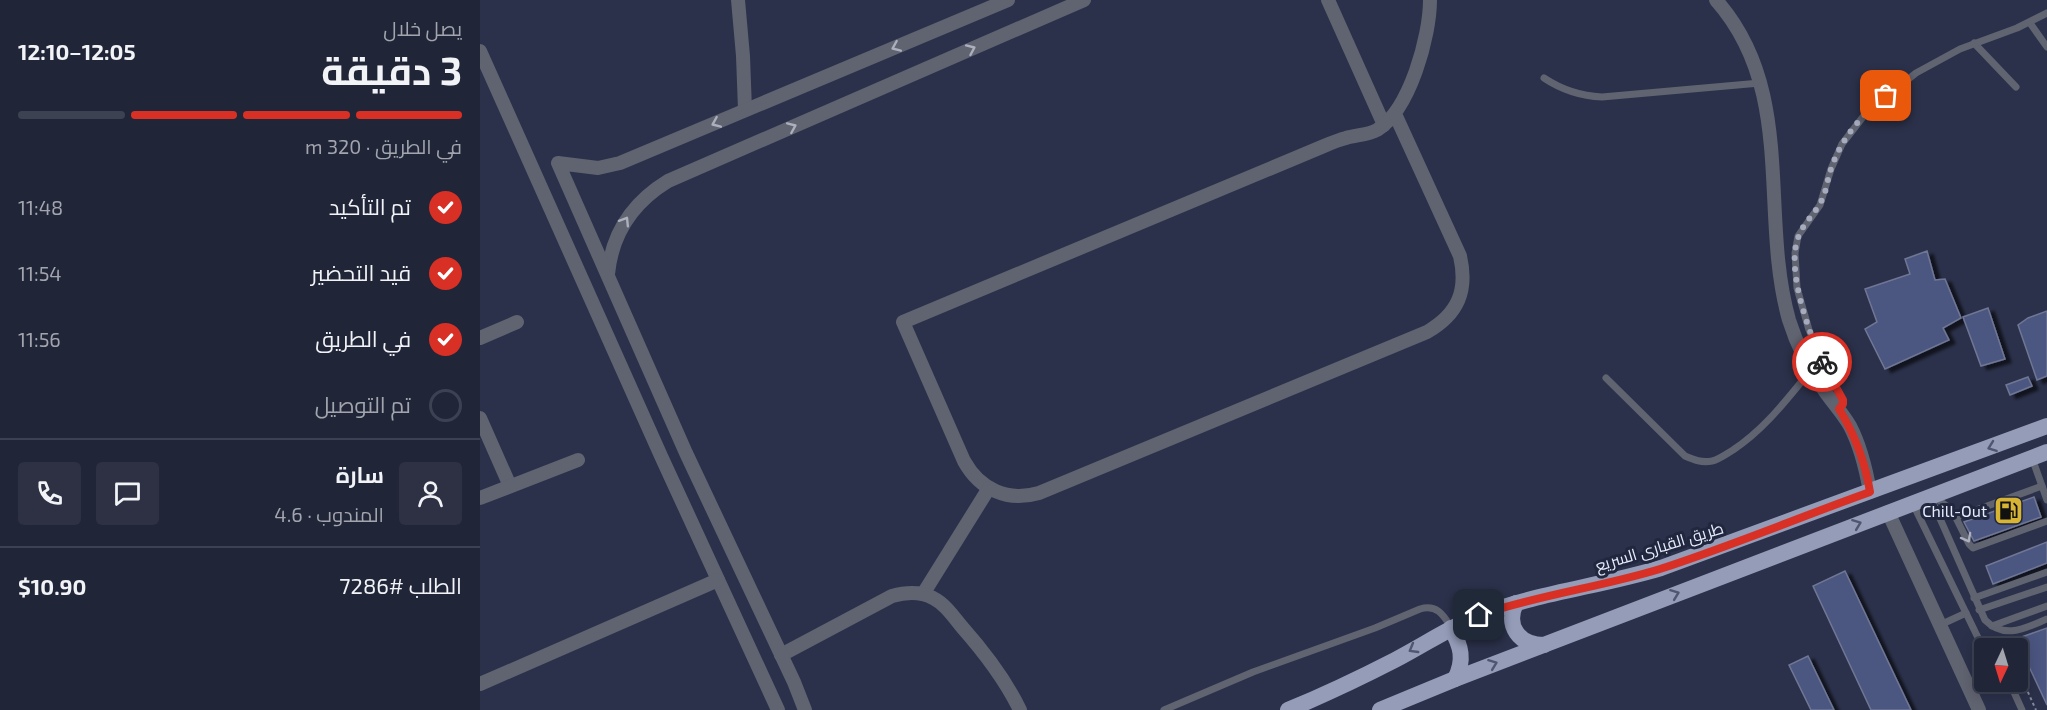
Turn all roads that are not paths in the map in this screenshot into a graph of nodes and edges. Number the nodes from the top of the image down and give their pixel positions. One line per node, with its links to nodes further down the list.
1 (738, 0): 15 (street)
2 (1008, 0): 15 (street, one-way to 15)
3 (1084, 0): 18 (street, one-way to 3)
4 (1328, 0): 17 (street)
5 (1430, 0): 16 (street)
6 (1716, 0): 13 (street)
7 (2047, 13): 8 (lane)
8 (2030, 23): 9 (lane); 10 (lane)
9 (1974, 43): 14 (lane); 23 (lane)
10 (2047, 47)
11 (480, 51): 40 (street)
12 (1544, 78): 13 (lane)
13 (1760, 83): 21 (street)
14 (2016, 87)
15 (745, 110): 18 (street, one-way to 18)
16 (1395, 114): 17 (street); 30 (street)
17 (1384, 125): 30 (street)
18 (608, 276): 54 (street)
19 (517, 322): 20 (street)
20 (480, 338)
21 (1811, 370): 22 (lane); 23 (street)
22 (1606, 378)
23 (1839, 409): 31 (street)
24 (480, 418): 28 (street)
25 (2047, 426): 31 (highway, طريق القبارى السريع, one-way to 31)
26 (2040, 455): 29 (lane); 32 (highway)
27 (578, 460): 28 (street)
28 (510, 486): 33 (street)
29 (2042, 486): 34 (lane); 37 (lane)
30 (989, 489): 42 (street)
31 (1870, 492): 44 (highway, طريق القبارى السريع)
32 (1930, 496): 35 (highway); 37 (lane); 43 (lane)
33 (480, 498)
34 (2047, 500)
35 (1912, 503): 36 (highway); 47 (lane)
36 (1888, 512): 49 (street); 53 (highway, one-way to 36)
37 (1956, 517): 38 (lane, one-way to 38)
38 (2047, 521)
39 (2047, 572): 43 (lane)
40 (718, 580): 56 (street); 58 (street)
41 (2047, 587): 46 (lane)
42 (924, 594): 54 (street); 60 (street)
43 (1974, 598): 46 (lane)
44 (1516, 603): 51 (highway, طريق القبارى السريع); 53 (highway)
45 (2047, 606): 50 (lane)
46 (1979, 610): 50 (lane)
47 (1966, 613): 49 (lane); 52 (lane)
48 (2047, 620): 50 (lane)
49 (1940, 626): 64 (street)
50 (1992, 626)
51 (1451, 628): 55 (highway); 61 (lane); 62 (highway, طريق القبارى السريع, one-way to 62)
52 (1978, 638)
53 (1544, 645): 55 (highway, one-way to 53)
54 (781, 655): 59 (street)
55 (1455, 679): 63 (highway)
56 (480, 684)
57 (2014, 692): 65 (lane)
58 (778, 710)
59 (805, 710)
60 (1020, 710)
61 (1164, 710)
62 (1288, 710)
63 (1380, 710)
64 (1978, 710)
65 (2022, 710)

